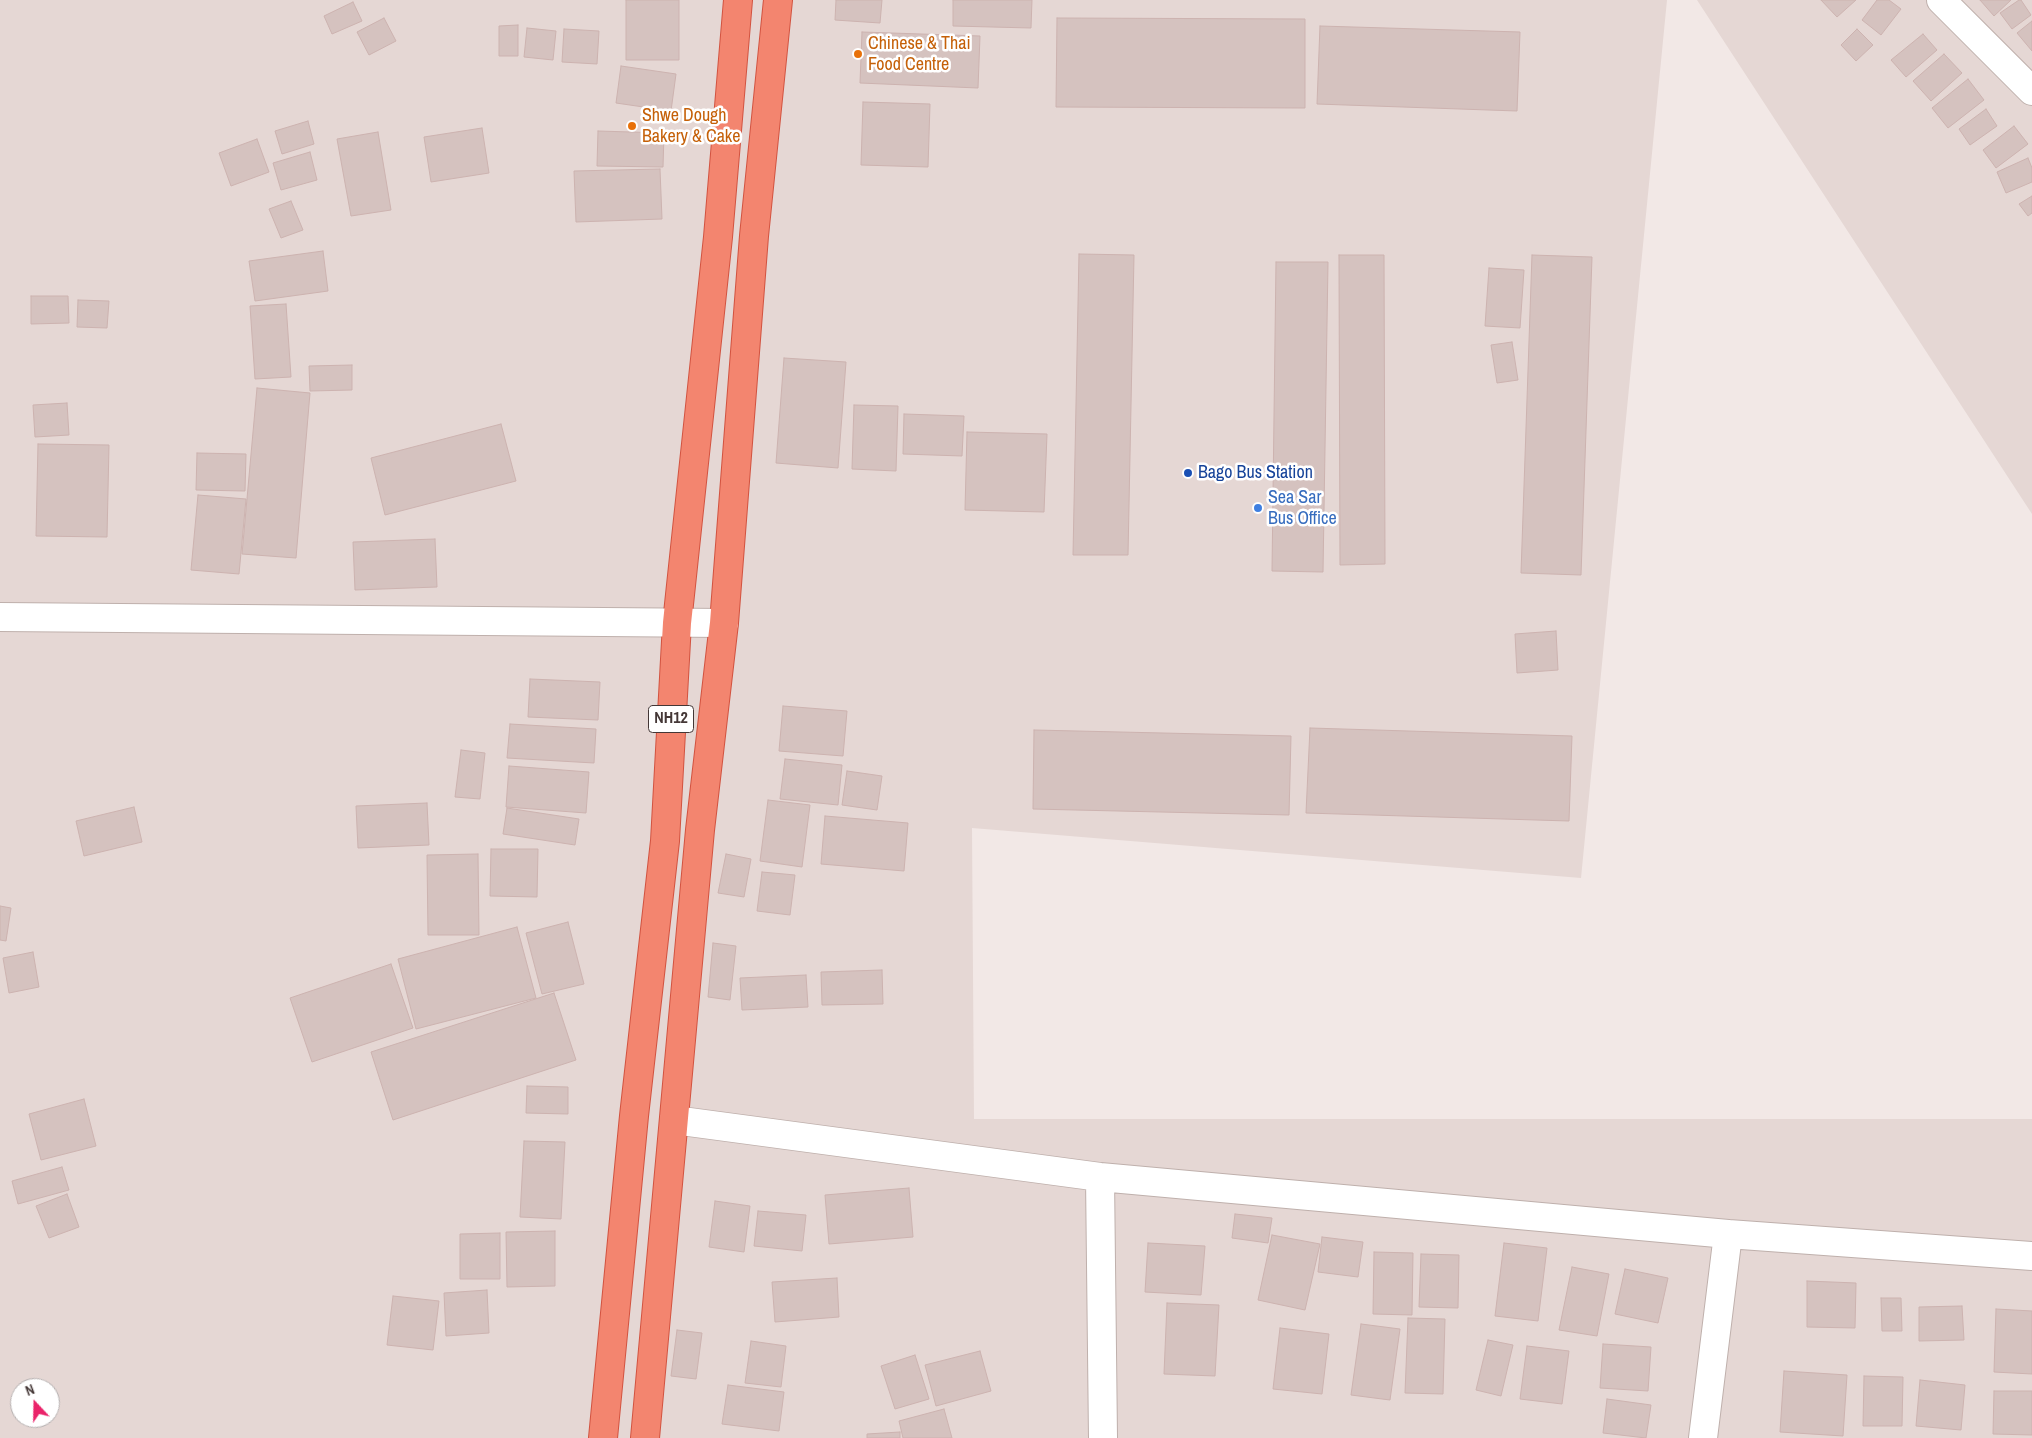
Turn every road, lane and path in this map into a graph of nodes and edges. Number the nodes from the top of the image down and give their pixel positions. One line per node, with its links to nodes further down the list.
1 (738, 0): 6 (highway, NH12)
2 (778, 0): 7 (highway, NH12)
3 (1941, 0): 4 (street)
4 (2032, 91)
5 (0, 617): 6 (street)
6 (677, 623): 7 (street); 12 (highway, NH12)
7 (724, 623): 8 (highway, NH12)
8 (674, 1120): 9 (street); 13 (highway, NH12)
9 (1100, 1177): 10 (street); 14 (street)
10 (1728, 1234): 11 (street); 15 (street)
11 (2032, 1256)
12 (603, 1438)
13 (645, 1438)
14 (1103, 1438)
15 (1703, 1438)

